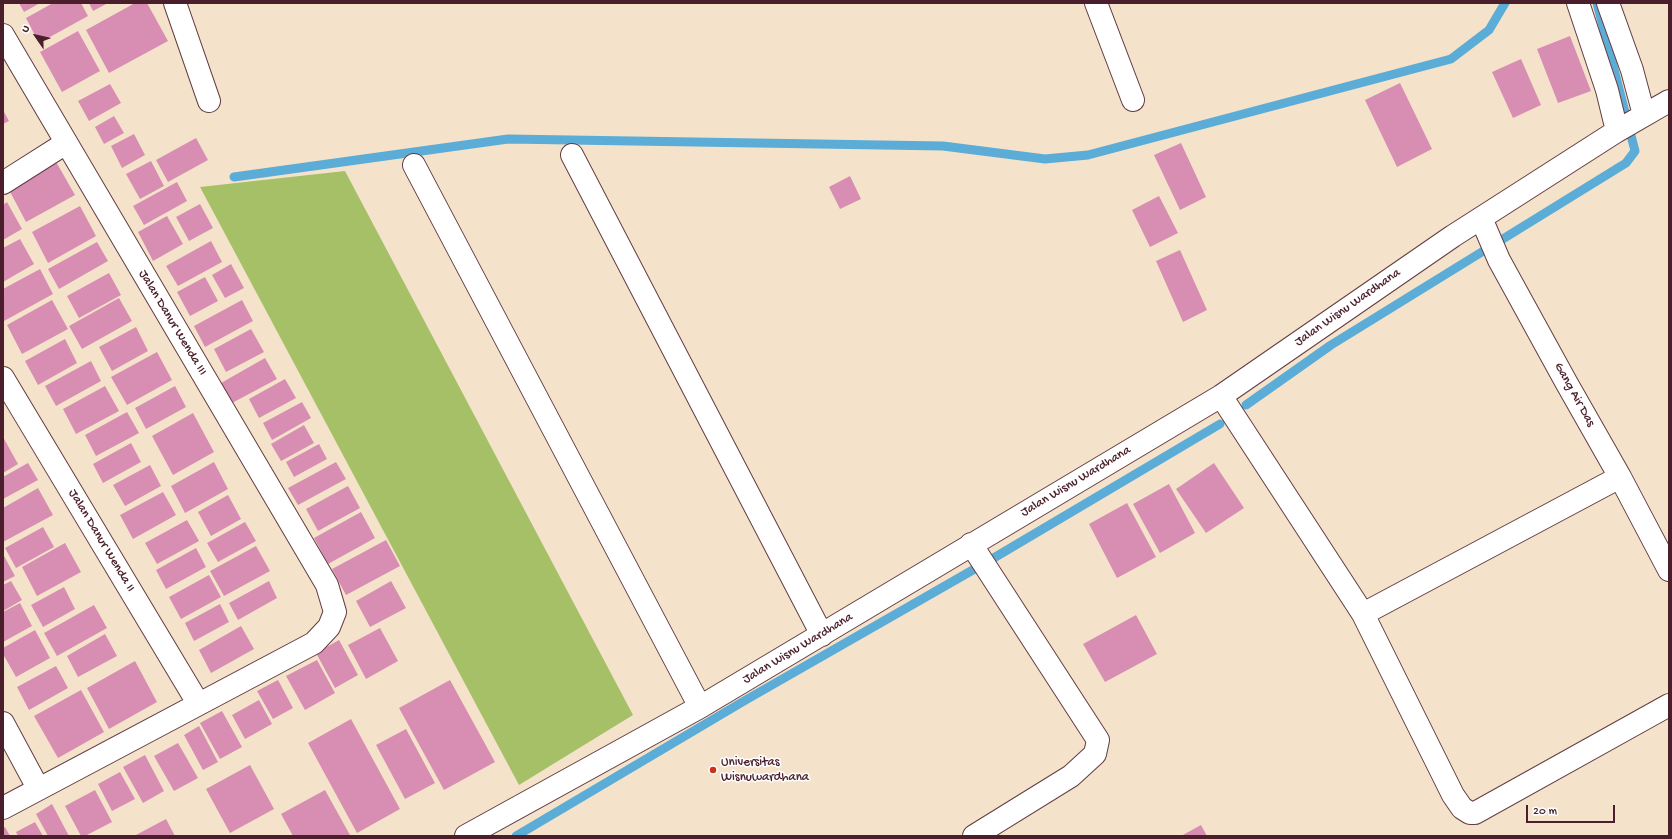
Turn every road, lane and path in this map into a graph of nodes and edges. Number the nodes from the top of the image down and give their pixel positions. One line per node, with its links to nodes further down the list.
1 (175, 3): 7 (street)
2 (1096, 3): 6 (street)
3 (1578, 3): 10 (street)
4 (1608, 3): 9 (street)
5 (3, 35): 11 (street, Jalan Danur Wenda III)
6 (1133, 100)
7 (209, 101)
8 (1669, 101): 9 (street, Jalan Wisnu Wardhana)
9 (1642, 117): 10 (street, Jalan Wisnu Wardhana)
10 (1618, 130): 15 (street, Jalan Wisnu Wardhana)
11 (66, 143): 14 (street); 23 (street, Jalan Danur Wenda III)
12 (572, 155): 22 (street)
13 (414, 165): 25 (street)
14 (3, 182)
15 (1486, 227): 17 (street, Jalan Wisnu Wardhana); 18 (street, Gang Air Das)
16 (3, 378): 23 (street, Jalan Danur Wenda II)
17 (1221, 396): 19 (street, Jalan Wisnu Wardhana); 21 (street)
18 (1620, 477): 20 (street, Gang Air Das); 21 (street)
19 (980, 558): 22 (street, Jalan Wisnu Wardhana); 30 (street)
20 (1669, 570)
21 (1363, 614): 24 (street)
22 (822, 635): 25 (street, Jalan Wisnu Wardhana)
23 (198, 703): 27 (street)
24 (1669, 705)
25 (700, 707): 29 (street, Jalan Wisnu Wardhana)
26 (3, 723): 27 (street)
27 (38, 788): 28 (street)
28 (3, 808)
29 (466, 836)
30 (974, 836)

